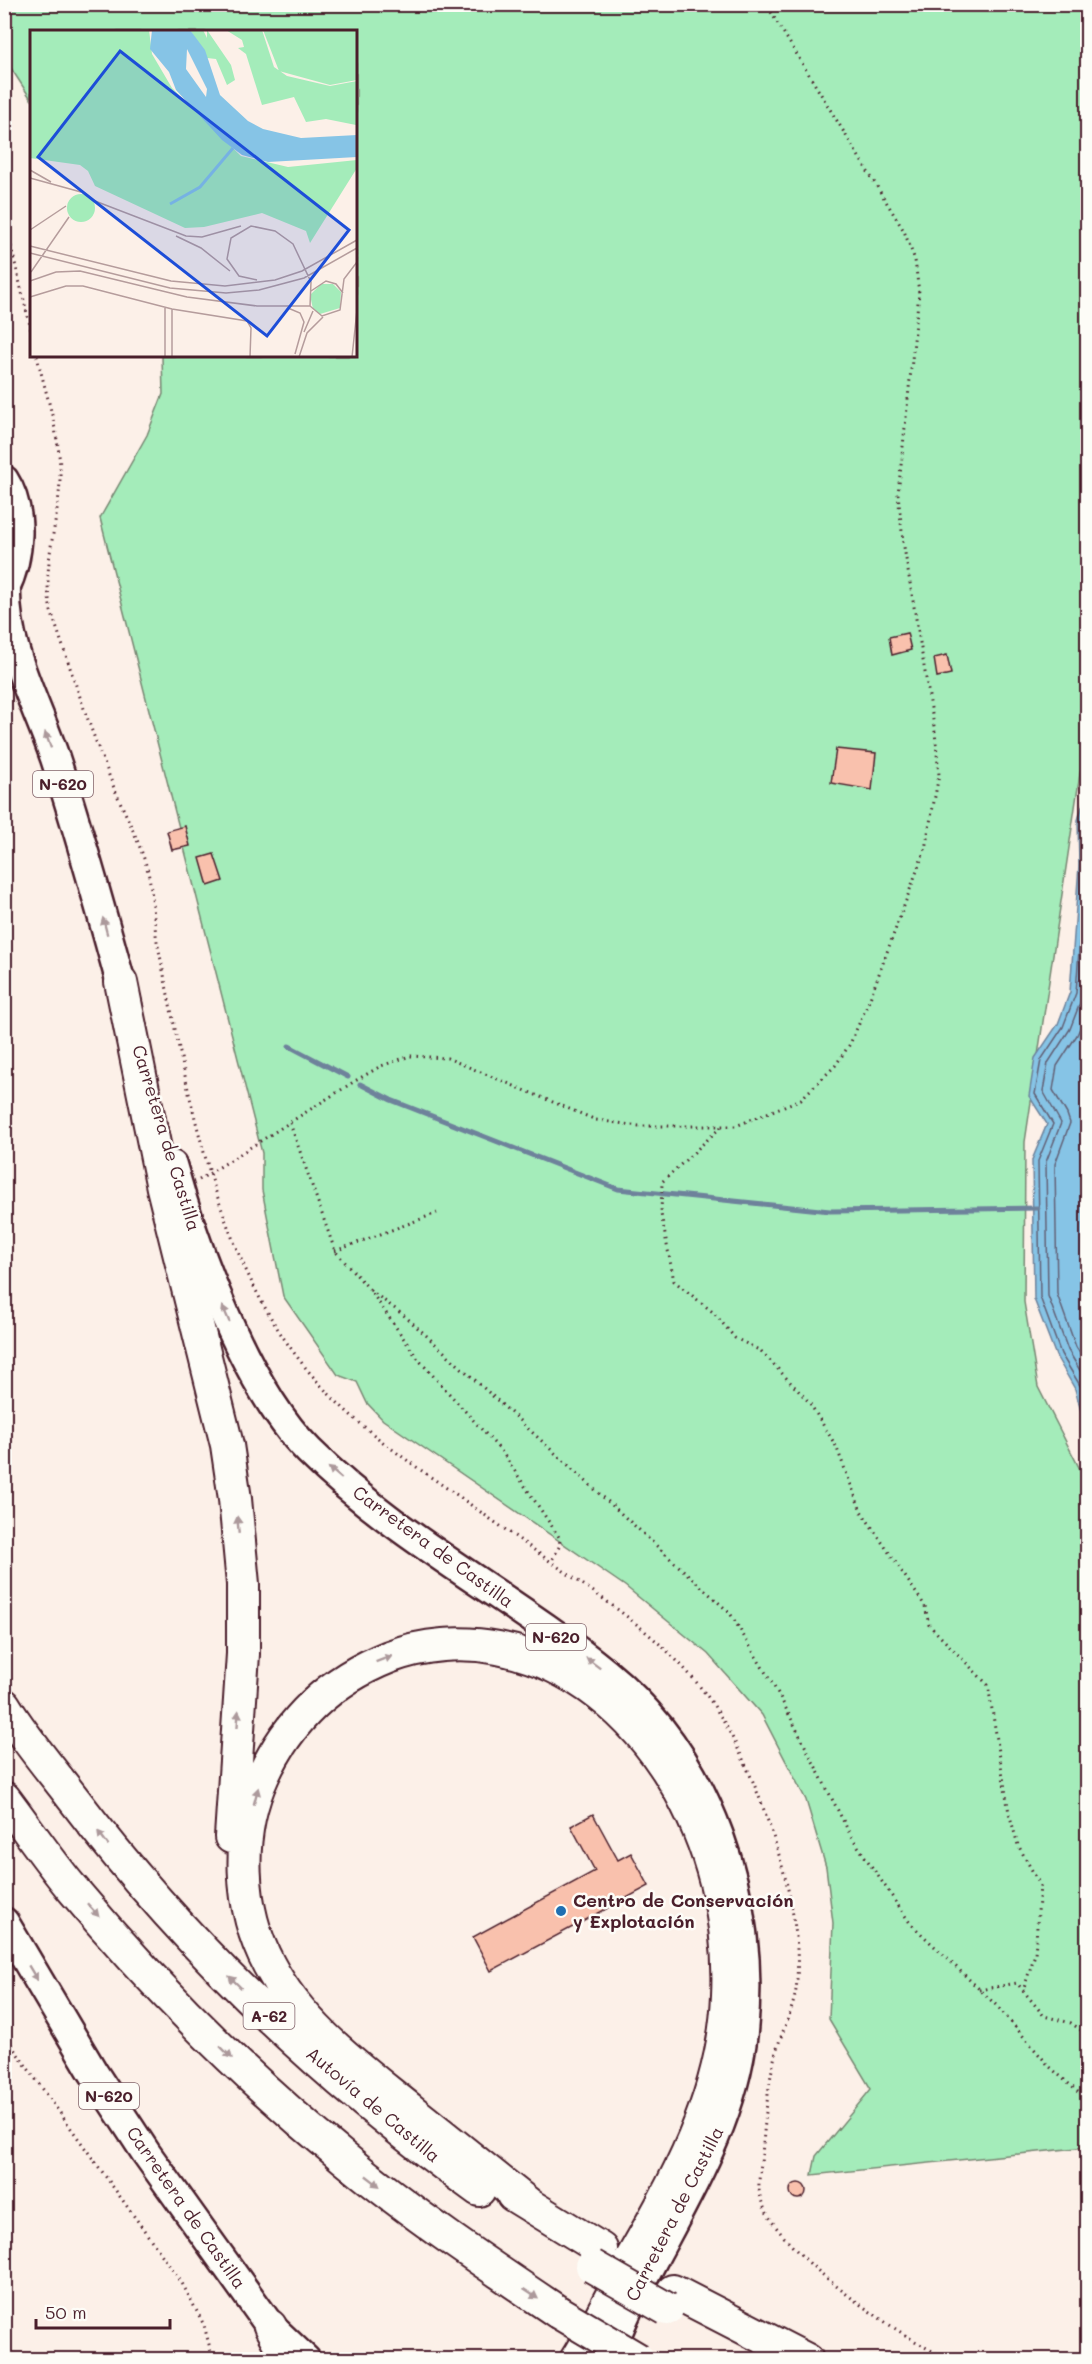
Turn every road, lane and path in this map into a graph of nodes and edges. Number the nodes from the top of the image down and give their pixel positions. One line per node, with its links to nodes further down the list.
1 (766, 4): 9 (path)
2 (4, 217): 3 (path)
3 (30, 326)
4 (37, 357): 10 (path)
5 (4, 480): 6 (highway, N-620)
6 (5, 589): 7 (highway, Carretera de Castilla / N-620, one-way to 6)
7 (121, 982): 11 (highway, Carretera de Castilla / N-620); 24 (highway, one-way to 7)
8 (290, 1123): 9 (path); 10 (path); 13 (path)
9 (722, 1126): 20 (path)
10 (211, 1173): 11 (path); 15 (path)
11 (179, 1192): 32 (highway, Carretera de Castilla / N-620, one-way to 11)
12 (437, 1213): 13 (path)
13 (335, 1251): 14 (path)
14 (370, 1290): 15 (path); 19 (path)
15 (551, 1562): 36 (path)
16 (4, 1705): 25 (highway, Autovía de Castilla / A-62, one-way to 16)
17 (4, 1798): 33 (highway, one-way to 33, bridge)
18 (4, 1922): 27 (highway, Carretera de Castilla / N-620, one-way to 27)
19 (979, 1989): 20 (path); 23 (path)
20 (1023, 1991): 22 (path)
21 (4, 2035): 28 (path)
22 (1088, 2035)
23 (1088, 2101)
24 (531, 2206): 25 (highway); 31 (highway, one-way to 31)
25 (597, 2258): 26 (highway, Autovía de Castilla / A-62, bridge)
26 (670, 2300): 34 (highway, Autovía de Castilla / A-62); 35 (highway)
27 (270, 2326): 29 (highway); 30 (highway, Carretera de Castilla / N-620)
28 (213, 2360)
29 (288, 2360)
30 (306, 2360)
31 (576, 2360)
32 (609, 2360)
33 (639, 2360)
34 (771, 2360)
35 (807, 2360)
36 (949, 2360)

